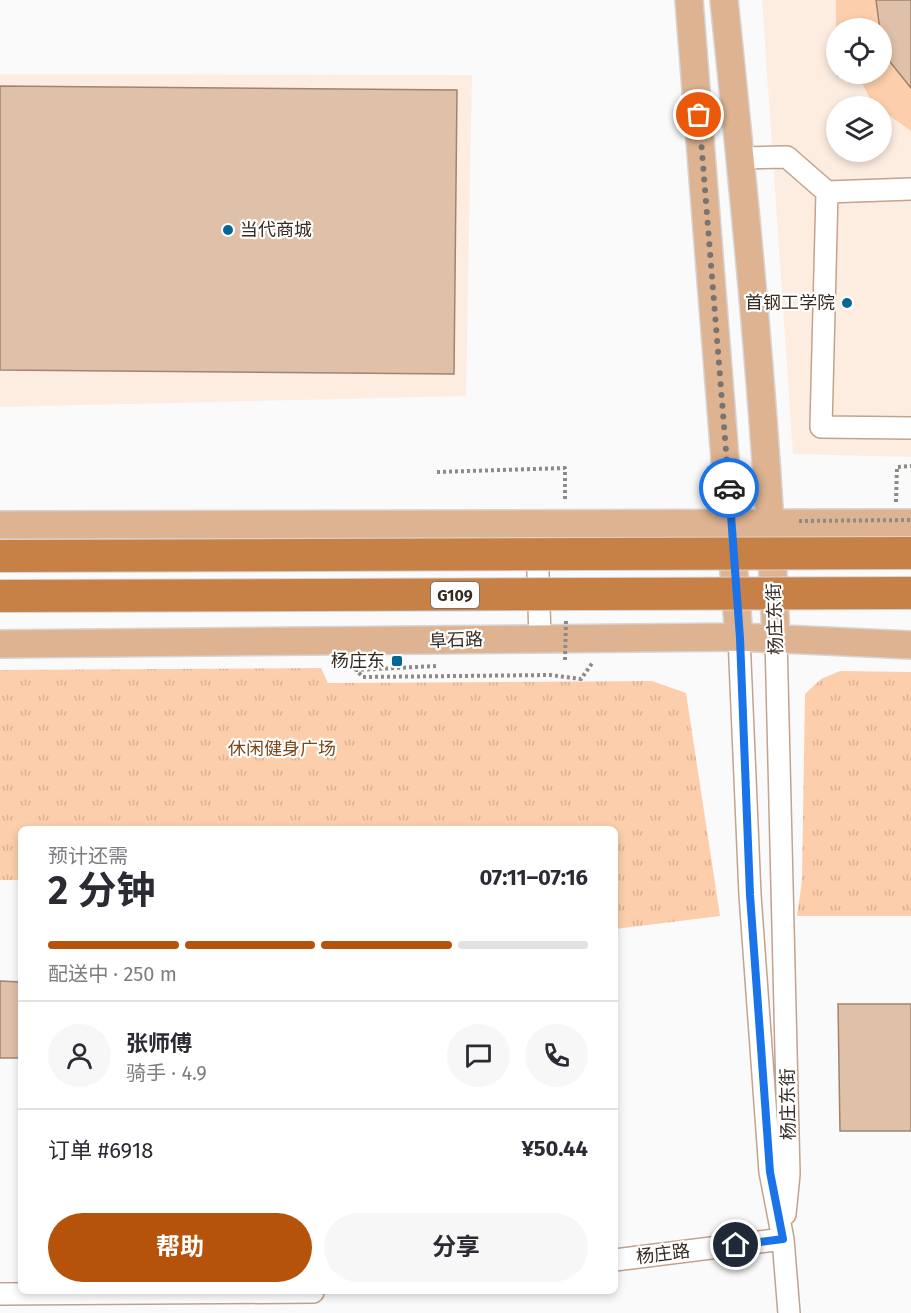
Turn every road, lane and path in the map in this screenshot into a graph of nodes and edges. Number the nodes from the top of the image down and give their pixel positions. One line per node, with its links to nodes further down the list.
1 (689, 0): 15 (main road, 杨庄东街)
2 (724, 0): 3 (main road, 杨庄东街)
3 (741, 158): 5 (street); 12 (main road, 杨庄东街)
4 (911, 189): 5 (street)
5 (827, 192): 6 (street)
6 (911, 428)
7 (911, 466): 11 (path)
8 (566, 468): 9 (path)
9 (437, 472)
10 (799, 521): 11 (path, bridge)
11 (906, 522): 12 (main road)
12 (771, 524): 15 (main road); 24 (main road, 杨庄东街)
13 (0, 525): 14 (main road)
14 (537, 525): 15 (main road); 21 (street)
15 (732, 525): 23 (main road, 杨庄东街)
16 (911, 554): 17 (highway, bridge)
17 (0, 556)
18 (911, 592): 19 (highway, G109, bridge)
19 (0, 597)
20 (566, 616): 27 (path, bridge)
21 (540, 638): 22 (main road, 阜石路); 25 (main road, 阜石路)
22 (609, 638): 23 (main road, 阜石路); 28 (path)
23 (740, 638): 24 (main road, 阜石路); 29 (street, 杨庄东街)
24 (776, 638): 26 (main road, 阜石路); 29 (street, 杨庄东街)
25 (0, 644)
26 (911, 645)
27 (554, 661)
28 (437, 666)
29 (783, 1239): 30 (street, 杨庄路); 33 (street, 杨庄东街)
30 (618, 1260)
31 (0, 1294): 32 (street)
32 (18, 1294)
33 (789, 1313)

